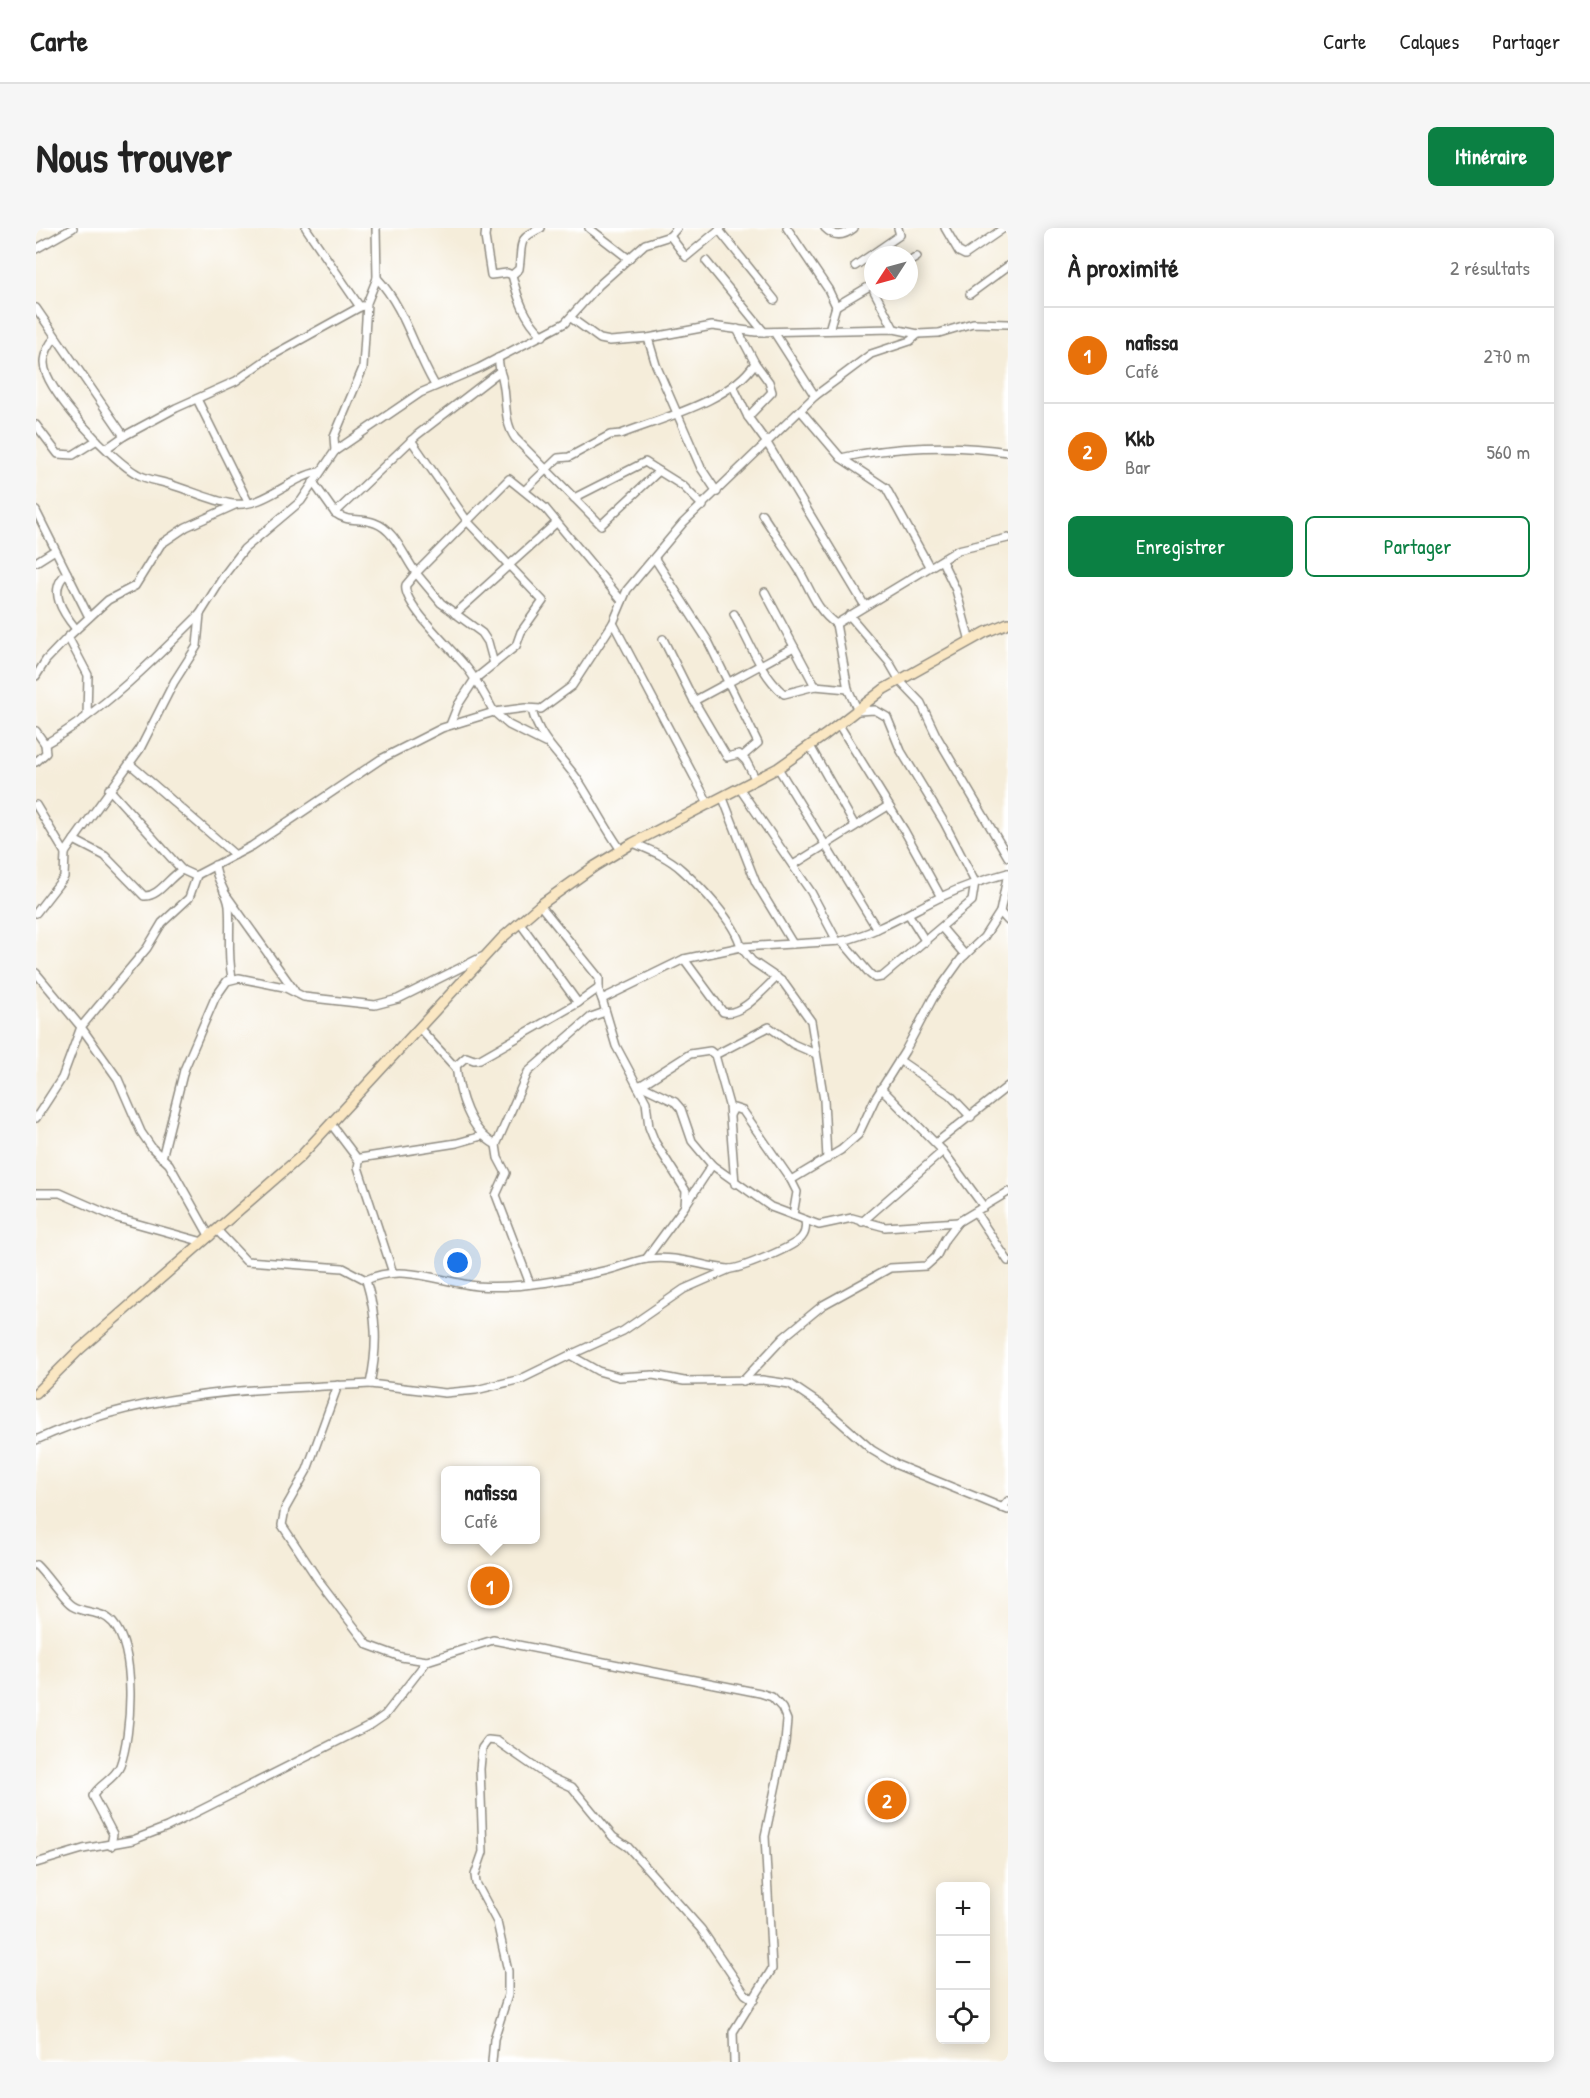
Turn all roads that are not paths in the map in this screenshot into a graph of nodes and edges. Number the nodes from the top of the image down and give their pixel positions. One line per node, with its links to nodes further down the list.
1 (73, 228): 16 (street)
2 (306, 228): 27 (street)
3 (376, 228): 22 (street)
4 (486, 228): 21 (street)
5 (541, 228): 21 (street)
6 (589, 228): 17 (street)
7 (677, 228): 15 (street)
8 (787, 228): 28 (street)
9 (825, 228): 10 (street)
10 (854, 228)
11 (898, 228): 19 (street)
12 (945, 228): 14 (street)
13 (720, 229): 15 (street); 25 (street)
14 (999, 229)
15 (669, 236): 17 (street)
16 (36, 249)
17 (629, 259): 30 (street)
18 (706, 261): 35 (street)
19 (855, 266)
20 (1008, 266): 24 (street)
21 (512, 275): 38 (street)
22 (377, 278): 27 (street); 44 (street)
23 (864, 292): 28 (street)
24 (970, 294)
25 (776, 300)
26 (880, 300): 33 (street)
27 (364, 305): 47 (street); 57 (street)
28 (836, 306): 34 (street)
29 (36, 308): 39 (street)
30 (571, 318): 38 (street); 40 (street)
31 (1008, 324): 37 (street)
32 (737, 329): 35 (street); 40 (street); 42 (street)
33 (894, 329): 34 (street); 37 (street)
34 (829, 330): 36 (street)
35 (764, 332): 36 (street)
36 (774, 332): 46 (street)
37 (918, 334): 46 (street)
38 (543, 336): 41 (street)
39 (55, 338): 52 (street); 53 (street)
40 (648, 338): 48 (street)
41 (498, 358): 43 (street); 44 (street)
42 (755, 363): 45 (street); 50 (street)
43 (500, 371): 54 (street); 60 (street)
44 (435, 385): 57 (street)
45 (733, 387): 48 (street); 50 (street)
46 (815, 396): 49 (street)
47 (197, 399): 52 (street); 67 (street)
48 (678, 411): 60 (street); 65 (street)
49 (801, 411): 55 (street); 59 (street)
50 (748, 417): 55 (street)
51 (36, 425): 53 (street)
52 (124, 436): 56 (street)
53 (97, 440): 56 (street)
54 (411, 440): 71 (street); 73 (street)
55 (767, 443): 65 (street); 86 (street)
56 (107, 448): 68 (street)
57 (335, 451): 62 (street)
58 (1008, 452): 59 (street)
59 (841, 458): 81 (street)
60 (546, 468): 64 (street); 66 (street)
61 (659, 471): 66 (street); 66 (street); 69 (street)
62 (319, 472): 63 (street); 67 (street)
63 (313, 482): 71 (street); 87 (street)
64 (525, 490): 73 (street); 74 (street)
65 (717, 492): 69 (street)
66 (574, 498)
67 (249, 502): 68 (street)
68 (236, 504): 91 (street)
69 (703, 506): 77 (street)
70 (36, 511): 76 (street)
71 (335, 513): 83 (street)
72 (762, 514): 94 (street)
73 (468, 522): 80 (street); 83 (street)
74 (556, 523): 80 (street); 85 (street)
75 (1008, 538): 78 (street)
76 (55, 550): 79 (street); 82 (street)
77 (655, 558): 85 (street); 105 (street)
78 (942, 561): 81 (street); 98 (street)
79 (36, 562)
80 (509, 565): 88 (street); 100 (street)
81 (929, 566): 86 (street)
82 (67, 573): 91 (street); 95 (street)
83 (416, 573): 88 (street); 103 (street)
84 (765, 592): 99 (street)
85 (622, 601): 92 (street)
86 (866, 606): 90 (street)
87 (200, 614): 112 (street); 121 (street)
88 (455, 614): 100 (street)
89 (734, 614): 101 (street)
90 (849, 615): 94 (street); 104 (street)
91 (89, 617): 95 (street)
92 (613, 623): 109 (street); 128 (street)
93 (1008, 623): 98 (street)
94 (836, 624): 107 (street)
95 (76, 629): 96 (street)
96 (68, 637): 102 (street); 112 (street)
97 (663, 639): 108 (street)
98 (970, 641): 104 (street)
99 (794, 647): 101 (street); 106 (street)
100 (494, 664): 103 (street)
101 (763, 666): 105 (street); 106 (street)
102 (36, 676)
103 (475, 679): 111 (street); 113 (street)
104 (900, 681): 110 (street); 137 (street)
105 (728, 684): 108 (street); 119 (street)
106 (815, 686): 107 (street)
107 (848, 689): 110 (street)
108 (694, 701): 119 (street)
109 (532, 710): 111 (street); 116 (street)
110 (858, 711): 114 (street); 143 (street)
111 (494, 712): 113 (street); 116 (street)
112 (87, 716): 117 (street)
113 (450, 725): 136 (street)
114 (839, 725): 118 (street); 129 (street)
115 (36, 731): 117 (street)
116 (546, 742): 134 (street)
117 (45, 744): 120 (street)
118 (810, 746): 122 (street); 130 (street)
119 (743, 756): 123 (street)
120 (36, 762)
121 (130, 764): 124 (street); 136 (street)
122 (778, 768): 123 (street); 133 (street)
123 (756, 780): 125 (street)
124 (109, 789): 131 (street); 140 (street)
125 (740, 789): 126 (street); 139 (street)
126 (723, 798): 128 (street); 156 (street)
127 (36, 805): 135 (street)
128 (709, 805): 132 (street)
129 (888, 806): 130 (street); 145 (street)
130 (855, 826): 133 (street)
131 (74, 840): 135 (street); 140 (street)
132 (633, 843): 134 (street); 157 (street)
133 (825, 845): 139 (street); 153 (street)
134 (621, 850): 146 (street)
135 (65, 853): 148 (street)
136 (235, 855): 138 (street)
137 (1008, 857)
138 (215, 865): 142 (street); 144 (street)
139 (793, 866): 154 (street)
140 (182, 870): 142 (street)
141 (1008, 873): 143 (street); 147 (street)
142 (197, 875): 169 (street)
143 (975, 882): 145 (street); 152 (street)
144 (224, 892): 163 (street); 165 (street)
145 (941, 897): 149 (street)
146 (540, 905): 151 (street); 164 (street)
147 (999, 912): 150 (street); 159 (street)
148 (36, 913)
149 (909, 915): 153 (street); 155 (street)
150 (1008, 921)
151 (520, 923): 158 (street); 167 (street)
152 (942, 928): 155 (street); 159 (street)
153 (877, 929): 154 (street)
154 (839, 941): 155 (street); 156 (street)
155 (926, 942)
156 (792, 944): 157 (street)
157 (741, 947): 160 (street); 162 (street)
158 (489, 952): 165 (street); 170 (street)
159 (965, 955): 173 (street)
160 (684, 959): 162 (street); 166 (street)
161 (36, 973): 169 (street)
162 (777, 977): 171 (street)
163 (232, 978): 165 (street); 186 (street)
164 (599, 988): 166 (street); 167 (street)
165 (297, 994)
166 (602, 999): 168 (street)
167 (578, 1003): 174 (street)
168 (605, 1012): 175 (street); 184 (street)
169 (81, 1027): 180 (street); 186 (street)
170 (420, 1029): 174 (street); 181 (street)
171 (816, 1054): 172 (street); 187 (street)
172 (715, 1055): 175 (street); 178 (street)
173 (900, 1060): 177 (street); 179 (street)
174 (456, 1068): 182 (street)
175 (639, 1086): 189 (street); 194 (street)
176 (1008, 1086): 179 (street)
177 (881, 1088): 183 (street); 187 (street)
178 (730, 1115): 190 (street); 191 (street)
179 (971, 1117): 183 (street)
180 (36, 1118)
181 (331, 1124): 188 (street); 201 (street)
182 (483, 1136): 184 (street); 188 (street)
183 (936, 1143): 185 (street)
184 (496, 1145): 207 (street)
185 (943, 1151): 195 (street); 199 (street)
186 (162, 1158): 201 (street)
187 (826, 1159): 190 (street)
188 (359, 1161): 205 (street)
189 (712, 1165): 191 (street); 194 (street)
190 (791, 1180): 197 (street)
191 (735, 1184): 197 (street)
192 (1008, 1192): 195 (street)
193 (36, 1193): 201 (street)
194 (685, 1206): 202 (street)
195 (984, 1208): 196 (street)
196 (976, 1213): 200 (street); 203 (street)
197 (793, 1215): 198 (street)
198 (805, 1220): 199 (street); 204 (street)
199 (862, 1222): 200 (street)
200 (958, 1222): 209 (street)
201 (210, 1236): 206 (street); 212 (street)
202 (646, 1259): 204 (street); 207 (street)
203 (1008, 1261)
204 (730, 1269): 208 (street)
205 (393, 1273): 206 (street); 207 (street)
206 (366, 1280): 210 (street)
207 (530, 1284)
208 (570, 1355): 209 (street); 210 (street)
209 (743, 1381): 215 (street)
210 (370, 1384): 211 (street)
211 (338, 1386): 213 (street); 217 (street)
212 (36, 1393)
213 (36, 1440)
214 (1008, 1501): 215 (street)
215 (1005, 1509)
216 (36, 1565): 218 (street)
217 (427, 1661): 218 (street); 220 (street)
218 (111, 1846): 219 (street)
219 (36, 1863)
220 (754, 2000): 221 (street); 222 (street)
221 (492, 2062)
222 (734, 2062)

